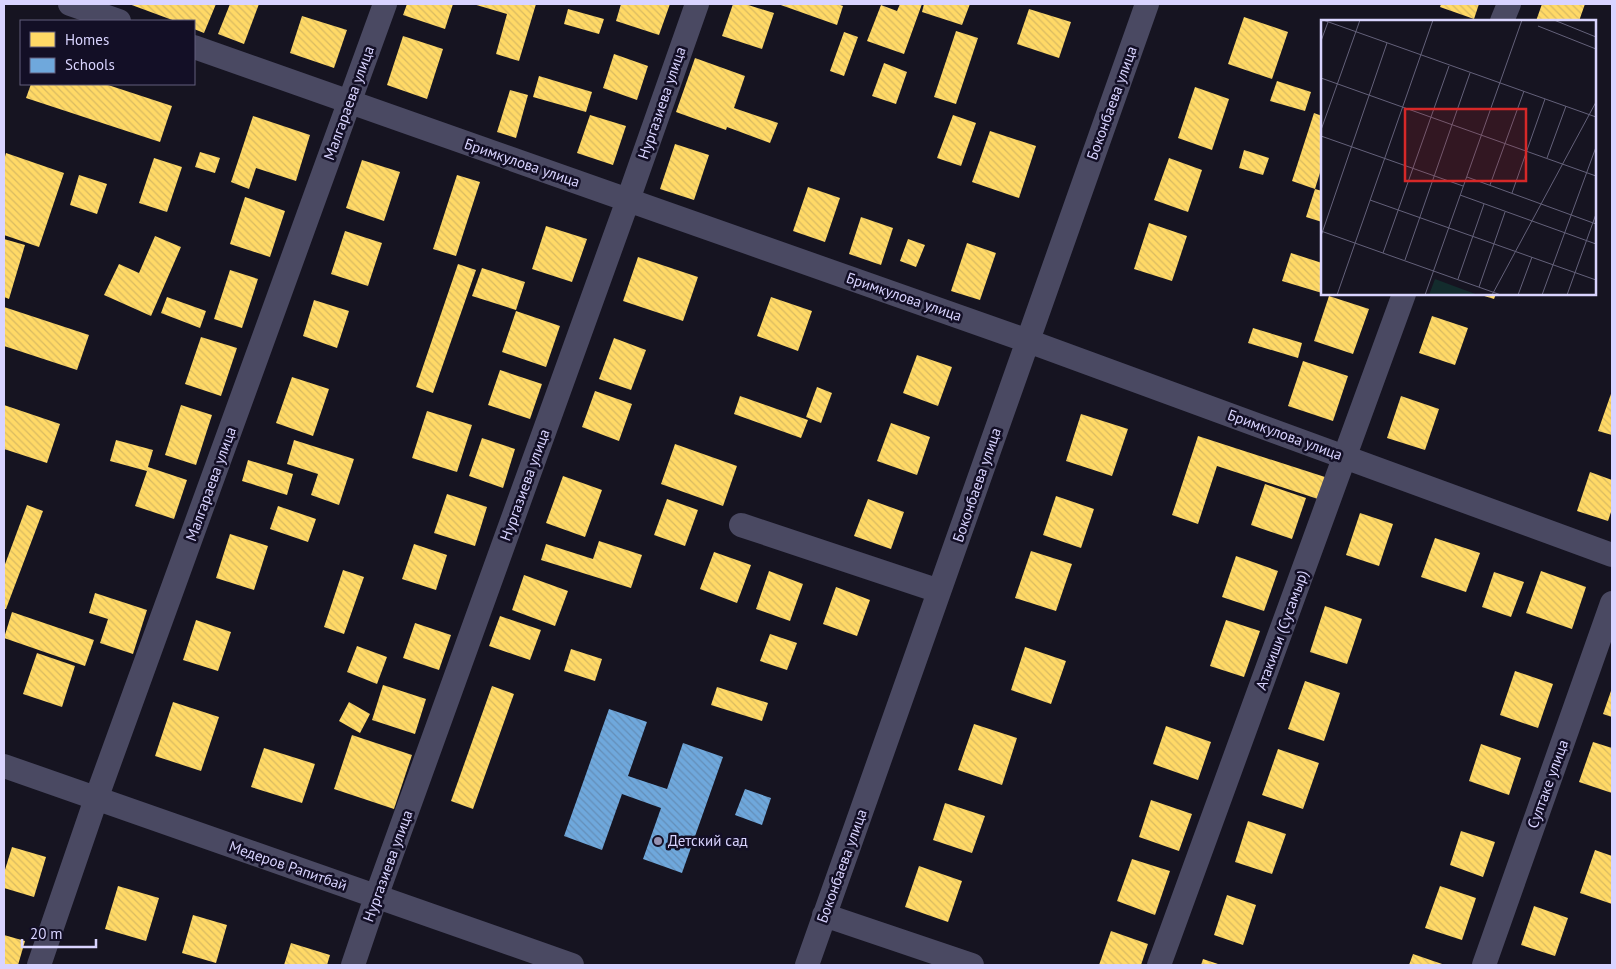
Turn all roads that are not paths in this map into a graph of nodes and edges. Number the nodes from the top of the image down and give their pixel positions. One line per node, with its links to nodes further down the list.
1 (70, 4): 6 (street)
2 (385, 4): 9 (street, Малгараева улица)
3 (698, 4): 10 (street, Нургазиева улица)
4 (1509, 4): 7 (street)
5 (1142, 5): 12 (street, Боконбаева улица)
6 (116, 20)
7 (1502, 20)
8 (195, 47): 9 (street, Бримкулова улица)
9 (350, 102): 10 (street, Бримкулова улица); 19 (street, Малгараева улица)
10 (628, 200): 12 (street, Бримкулова улица); 20 (street, Нургазиева улица)
11 (1404, 295): 13 (street, Атакиши (Сусамыр))
12 (1028, 341): 13 (street, Бримкулова улица); 16 (street, Боконбаева улица)
13 (1345, 457): 15 (street, Бримкулова улица); 27 (street, Атакиши (Сусамыр))
14 (741, 525): 16 (street)
15 (1612, 555)
16 (939, 591): 21 (street, Боконбаева улица)
17 (1612, 603): 28 (street, Султаке улица)
18 (4, 766): 19 (street, Медеров Рапитбай)
19 (96, 799): 20 (street, Медеров Рапитбай); 22 (street, Малгараева улица)
20 (376, 897): 23 (street, Нургазиева улица); 24 (street, Медеров Рапитбай)
21 (824, 915): 25 (street, Боконбаева улица); 26 (street)
22 (39, 965)
23 (353, 965)
24 (572, 965)
25 (806, 965)
26 (972, 965)
27 (1159, 965)
28 (1484, 965)

